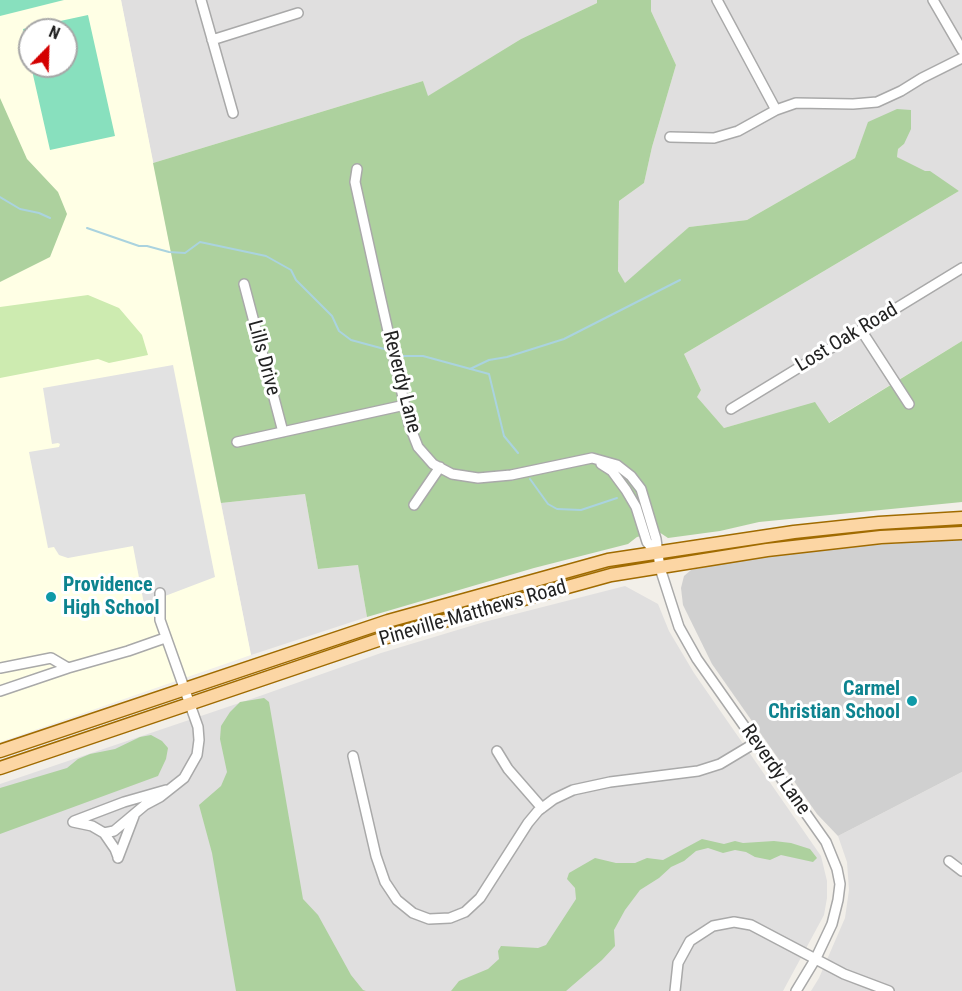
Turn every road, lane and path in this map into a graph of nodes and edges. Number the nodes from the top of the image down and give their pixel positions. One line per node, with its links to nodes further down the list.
1 (201, 0): 5 (street)
2 (717, 0): 8 (street)
3 (933, 0): 6 (street)
4 (298, 13): 5 (street)
5 (212, 40): 9 (street)
6 (962, 50)
7 (962, 58): 8 (street)
8 (776, 110): 10 (street)
9 (233, 113)
10 (670, 137)
11 (357, 169): 16 (street, Reverdy Lane)
12 (962, 268): 14 (street, Lost Oak Road)
13 (244, 284): 18 (street, Lills Drive)
14 (861, 330): 15 (street); 17 (street, Lost Oak Road)
15 (909, 404)
16 (405, 405): 18 (street); 20 (street, Reverdy Lane)
17 (731, 409)
18 (283, 432): 19 (street)
19 (237, 442)
20 (440, 467): 21 (street); 24 (street, Reverdy Lane)
21 (414, 505)
22 (962, 518): 24 (main road, Pineville-Matthews Road)
23 (962, 533): 25 (main road, Pineville-Matthews Road)
24 (657, 554): 25 (street, Reverdy Lane); 31 (main road, Pineville-Matthews Road)
25 (660, 568): 31 (main road, Pineville-Matthews Road); 32 (street, Reverdy Lane)
26 (160, 593): 27 (street)
27 (165, 638): 29 (street); 31 (street)
28 (0, 668): 29 (street)
29 (68, 668): 30 (street)
30 (0, 691)
31 (187, 697): 33 (main road, Pineville-Matthews Road); 36 (main road, Pineville-Matthews Road); 37 (street)
32 (755, 743): 38 (street); 44 (street, Reverdy Lane)
33 (0, 751)
34 (497, 751): 38 (street)
35 (353, 756): 38 (street)
36 (0, 768)
37 (168, 790): 39 (street); 40 (street)
38 (542, 808)
39 (102, 810): 41 (street); 41 (street)
40 (136, 812): 41 (street); 41 (street)
41 (102, 831)
42 (949, 861): 43 (street)
43 (962, 871)
44 (816, 958): 45 (street); 46 (street, Reverdy Lane); 47 (street)
45 (675, 991)
46 (796, 991)
47 (889, 991)

